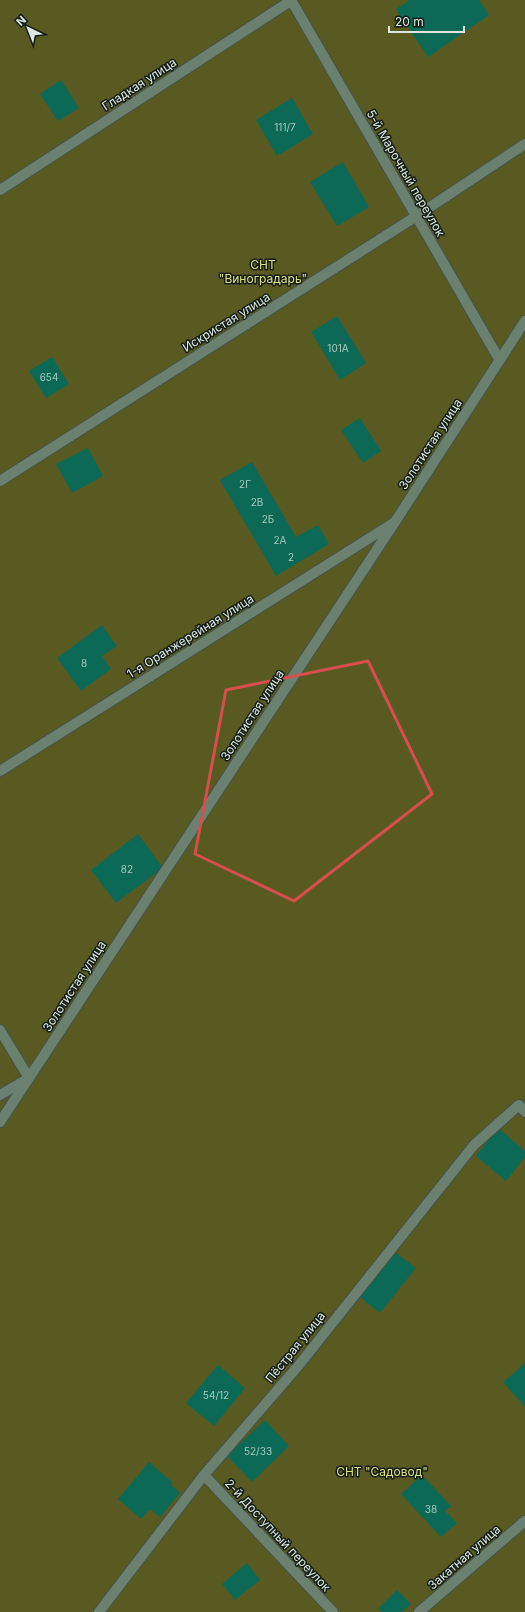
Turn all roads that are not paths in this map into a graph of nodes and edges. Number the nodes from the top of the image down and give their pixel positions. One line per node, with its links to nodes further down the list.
1 (291, 0): 3 (street, Гладкая улица); 4 (street, 5-й Марочный переулок)
2 (525, 144): 4 (street, Искристая улица)
3 (0, 190)
4 (415, 217): 6 (street, 5-й Марочный переулок); 7 (street, Искристая улица)
5 (525, 321): 6 (street, Золотистая улица)
6 (499, 359): 8 (street, Золотистая улица)
7 (0, 481)
8 (395, 522): 9 (street, 1-я Оранжерейная улица); 11 (street, Золотистая улица)
9 (0, 771)
10 (0, 1030): 11 (street)
11 (29, 1078): 12 (street); 14 (street, Золотистая улица)
12 (0, 1094)
13 (522, 1109): 15 (street, Пёстрая улица)
14 (0, 1122)
15 (204, 1475): 17 (street, Пёстрая улица); 18 (street, 2-й Доступный переулок)
16 (525, 1521): 19 (street, Закатная улица)
17 (99, 1612)
18 (333, 1612)
19 (419, 1612)

